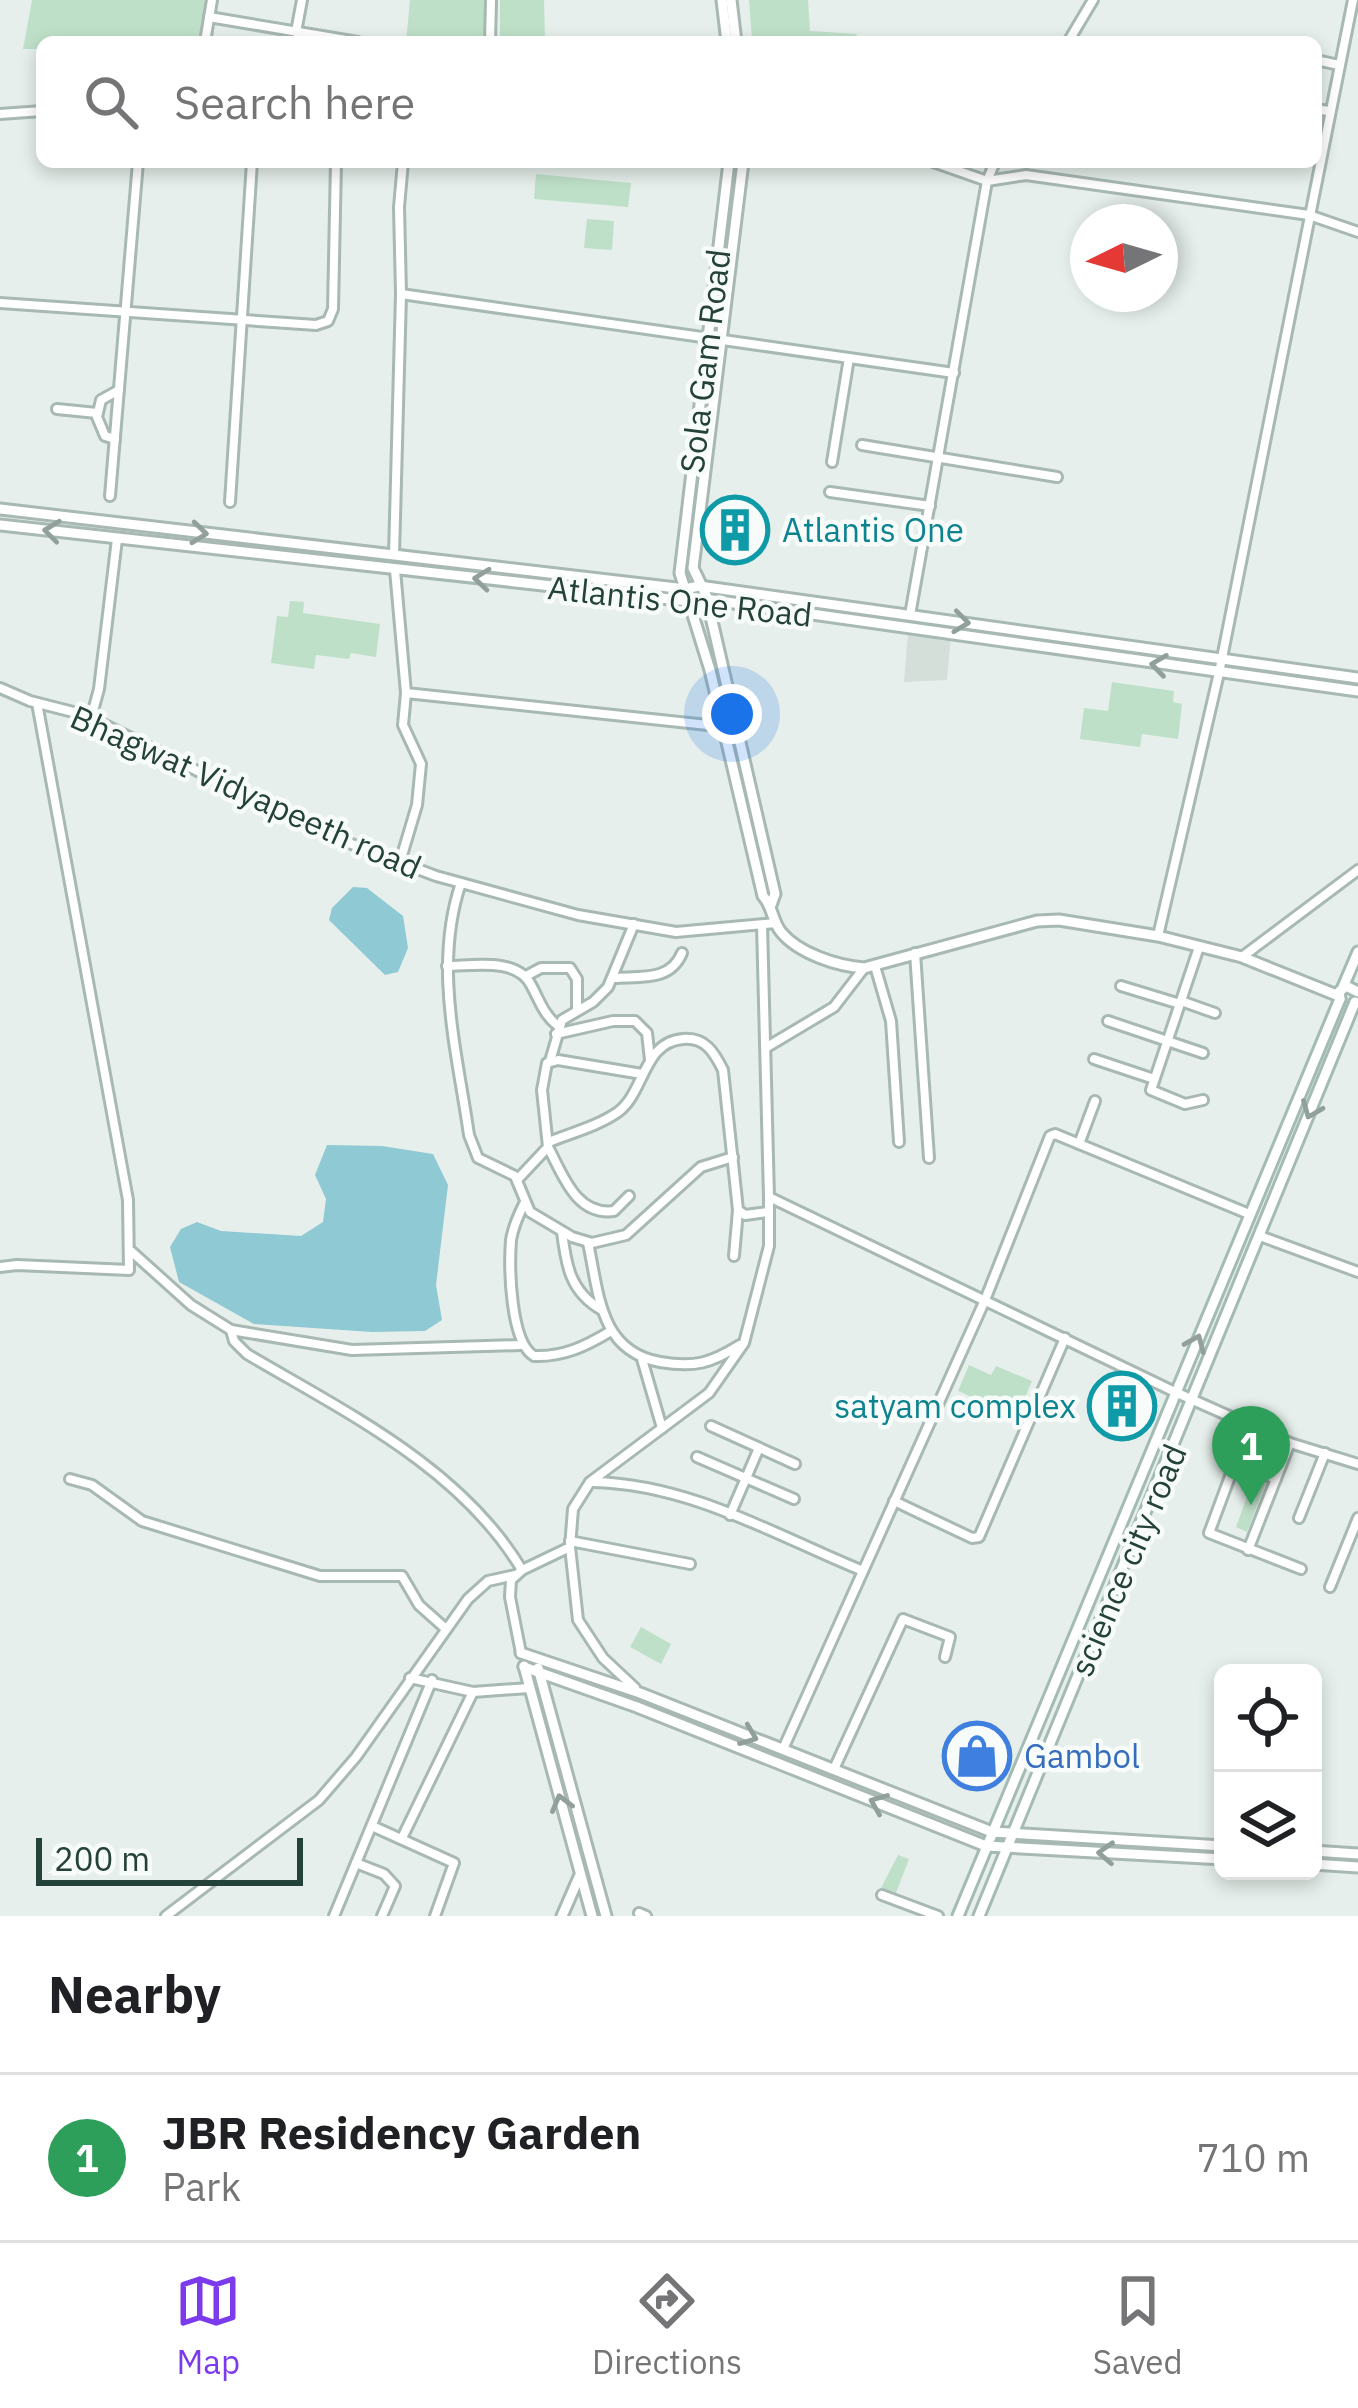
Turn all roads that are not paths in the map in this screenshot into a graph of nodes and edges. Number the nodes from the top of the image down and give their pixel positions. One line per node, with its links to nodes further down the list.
1 (212, 0): 8 (street)
2 (302, 0): 10 (street)
3 (491, 0): 13 (street)
4 (722, 0): 14 (street)
5 (731, 0): 15 (street)
6 (1093, 0): 16 (street)
7 (1353, 0): 9 (street)
8 (209, 17): 10 (street); 11 (street)
9 (1353, 24): 18 (street)
10 (296, 32): 12 (street)
11 (206, 36)
12 (321, 36)
13 (490, 36)
14 (731, 36)
15 (732, 36)
16 (1072, 36)
17 (1322, 61): 18 (street)
18 (1339, 65): 21 (street)
19 (1322, 110): 21 (street)
20 (36, 111): 22 (street)
21 (1328, 111): 23 (street)
22 (0, 114)
23 (1322, 140)
24 (137, 168): 38 (street)
25 (252, 168): 39 (street)
26 (337, 168): 39 (street)
27 (402, 168): 36 (street)
28 (728, 168): 40 (street, Sola Gam Road)
29 (741, 168): 41 (street, Sola Gam Road)
30 (951, 168): 33 (street)
31 (992, 168): 33 (street)
32 (1317, 168): 34 (street)
33 (987, 181): 34 (street); 43 (street)
34 (1309, 215): 35 (street); 66 (street)
35 (1358, 232)
36 (401, 295): 40 (street); 59 (street)
37 (0, 303): 38 (street)
38 (125, 312): 39 (street); 44 (street)
39 (242, 320): 54 (street)
40 (706, 335): 41 (street); 62 (street, Sola Gam Road)
41 (721, 337): 42 (street); 61 (street, Sola Gam Road)
42 (849, 358): 43 (street); 50 (street)
43 (954, 374): 49 (street)
44 (119, 390): 46 (street); 47 (street)
45 (57, 409): 46 (street)
46 (98, 412): 47 (street)
47 (115, 439): 53 (street)
48 (862, 446): 49 (street)
49 (939, 458): 51 (street); 55 (street)
50 (832, 462)
51 (1057, 477)
52 (830, 492): 55 (street)
53 (110, 496)
54 (230, 502)
55 (930, 506): 65 (street)
56 (0, 508): 59 (street, Atlantis One Road, one-way to 59)
57 (0, 525): 58 (street, Atlantis One Road, one-way to 57)
58 (117, 539): 60 (street, Atlantis One Road); 73 (street)
59 (394, 555): 62 (street, Atlantis One Road)
60 (395, 570): 64 (street, Atlantis One Road, one-way to 60); 71 (street)
61 (699, 586): 62 (street, Atlantis One Road); 63 (street, Sola Gam Road); 65 (street, Atlantis One Road)
62 (685, 589): 64 (street, Sola Gam Road)
63 (705, 599): 64 (street, Atlantis One Road); 67 (street, Atlantis One Road, one-way to 63); 75 (street, Sola Gam Road)
64 (691, 600): 74 (street, Sola Gam Road)
65 (910, 616): 66 (street, Atlantis One Road, one-way to 66)
66 (1222, 657): 67 (street); 68 (street, Atlantis One Road)
67 (1219, 673): 70 (street, Atlantis One Road); 83 (street)
68 (1358, 678)
69 (0, 688): 72 (street, Bhagwat Vidyapeeth road)
70 (1358, 692)
71 (406, 693): 74 (street); 76 (street)
72 (37, 703): 73 (street, Bhagwat Vidyapeeth road); 126 (street)
73 (91, 718): 76 (street, Bhagwat Vidyapeeth road)
74 (723, 727): 75 (street); 79 (street, Sola Gam Road)
75 (736, 728): 79 (street, Sola Gam Road)
76 (400, 862): 78 (street, Bhagwat Vidyapeeth road)
77 (1358, 870): 88 (street)
78 (461, 883): 81 (street, Bhagwat Vidyapeeth road); 89 (street)
79 (771, 905): 80 (street, Sola Gam Road)
80 (776, 923): 82 (street, Bhagwat Vidyapeeth road); 90 (street)
81 (634, 924): 82 (street, Bhagwat Vidyapeeth road); 92 (street)
82 (762, 925): 102 (street)
83 (1158, 936): 84 (street); 87 (street)
84 (1199, 947): 88 (street); 96 (street)
85 (1358, 952): 94 (street)
86 (682, 953): 92 (street)
87 (916, 953): 90 (street); 115 (street)
88 (1242, 957): 94 (street)
89 (446, 966): 91 (street); 116 (street)
90 (869, 966): 102 (street); 111 (street)
91 (526, 976): 97 (street); 100 (street)
92 (613, 978): 97 (street)
93 (1120, 986): 96 (street)
94 (1341, 994): 95 (street); 95 (street); 122 (street)
95 (1357, 997): 124 (street, science city road, one-way to 124)
96 (1180, 1002): 98 (street); 101 (street)
97 (578, 1009): 100 (street)
98 (1215, 1012)
99 (1108, 1021): 101 (street)
100 (557, 1030): 105 (street); 106 (street)
101 (1167, 1041): 103 (street); 108 (street)
102 (767, 1047): 118 (street)
103 (1203, 1053)
104 (1094, 1059): 108 (street)
105 (550, 1061): 107 (street); 113 (street)
106 (650, 1061): 107 (street); 114 (street)
107 (642, 1074): 113 (street)
108 (1154, 1079): 109 (street)
109 (1203, 1100)
110 (1095, 1101): 112 (street)
111 (899, 1142)
112 (1079, 1144): 122 (street); 130 (street)
113 (549, 1145): 116 (street); 117 (street)
114 (733, 1157): 120 (street); 125 (street)
115 (929, 1158)
116 (518, 1180): 119 (street)
117 (629, 1196)
118 (769, 1197): 121 (street); 130 (street)
119 (524, 1204): 123 (street); 136 (street)
120 (738, 1210): 121 (street); 127 (street)
121 (768, 1212): 135 (street)
122 (1250, 1214): 138 (street, one-way to 122)
123 (562, 1231): 125 (street); 131 (street)
124 (1260, 1236): 129 (street); 139 (street, science city road)
125 (588, 1243): 131 (street)
126 (131, 1252): 128 (street); 132 (street)
127 (734, 1256)
128 (0, 1267)
129 (1358, 1272)
130 (985, 1300): 134 (street); 153 (street)
131 (603, 1311): 133 (street)
132 (231, 1330): 136 (street); 164 (street)
133 (611, 1331): 136 (street); 137 (street)
134 (1065, 1337): 138 (street); 153 (street)
135 (744, 1342): 137 (street); 141 (street)
136 (521, 1346)
137 (642, 1359): 141 (street)
138 (1175, 1392): 139 (street); 180 (street)
139 (1194, 1401): 142 (street); 181 (street, science city road)
140 (711, 1426): 143 (street)
141 (662, 1427): 151 (street)
142 (1289, 1443): 144 (street); 150 (street)
143 (759, 1448): 146 (street); 149 (street)
144 (1324, 1454): 147 (street); 155 (street)
145 (697, 1456): 149 (street)
146 (795, 1464)
147 (1358, 1464)
148 (70, 1479): 166 (street)
149 (746, 1479): 152 (street); 154 (street)
150 (1276, 1479): 159 (street); 159 (street)
151 (590, 1482): 154 (street); 157 (street)
152 (794, 1499)
153 (894, 1501): 163 (street)
154 (730, 1515): 163 (street)
155 (1299, 1518)
156 (1358, 1518): 158 (street)
157 (570, 1544): 161 (street); 164 (street); 176 (street)
158 (1347, 1545): 160 (street); 165 (street)
159 (1248, 1550): 162 (street)
160 (1358, 1550)
161 (690, 1564)
162 (1301, 1569)
163 (862, 1571): 177 (street)
164 (510, 1574): 166 (street); 167 (street)
165 (1330, 1587)
166 (446, 1629): 172 (street)
167 (521, 1653): 169 (street); 170 (street)
168 (945, 1657): 178 (street)
169 (535, 1658): 171 (street); 176 (street)
170 (524, 1666): 171 (street); 174 (street)
171 (539, 1672): 184 (street, one-way to 171); 200 (street)
172 (410, 1678): 173 (street); 194 (street)
173 (432, 1680): 175 (street); 179 (street)
174 (529, 1688): 175 (street); 192 (street, one-way to 174)
175 (473, 1692): 182 (street)
176 (640, 1693): 177 (street, one-way to 177)
177 (783, 1749): 178 (street)
178 (834, 1769): 180 (street)
179 (372, 1826): 182 (street); 189 (street)
180 (992, 1832): 181 (street); 184 (street)
181 (1014, 1834): 183 (street); 185 (street, science city road)
182 (402, 1838): 197 (street)
183 (1214, 1845)
184 (986, 1846): 185 (street); 202 (street)
185 (1008, 1847): 188 (street, one-way to 185); 203 (street, science city road)
186 (1322, 1852): 187 (street)
187 (1358, 1854)
188 (1214, 1858)
189 (356, 1863): 195 (street); 196 (street)
190 (1322, 1865): 191 (street)
191 (1358, 1867)
192 (580, 1875): 198 (street); 199 (street)
193 (882, 1895): 201 (street)
194 (166, 1916)
195 (334, 1916)
196 (382, 1916)
197 (434, 1916)
198 (562, 1916)
199 (592, 1916)
200 (606, 1916)
201 (938, 1916)
202 (958, 1916)
203 (979, 1916)

